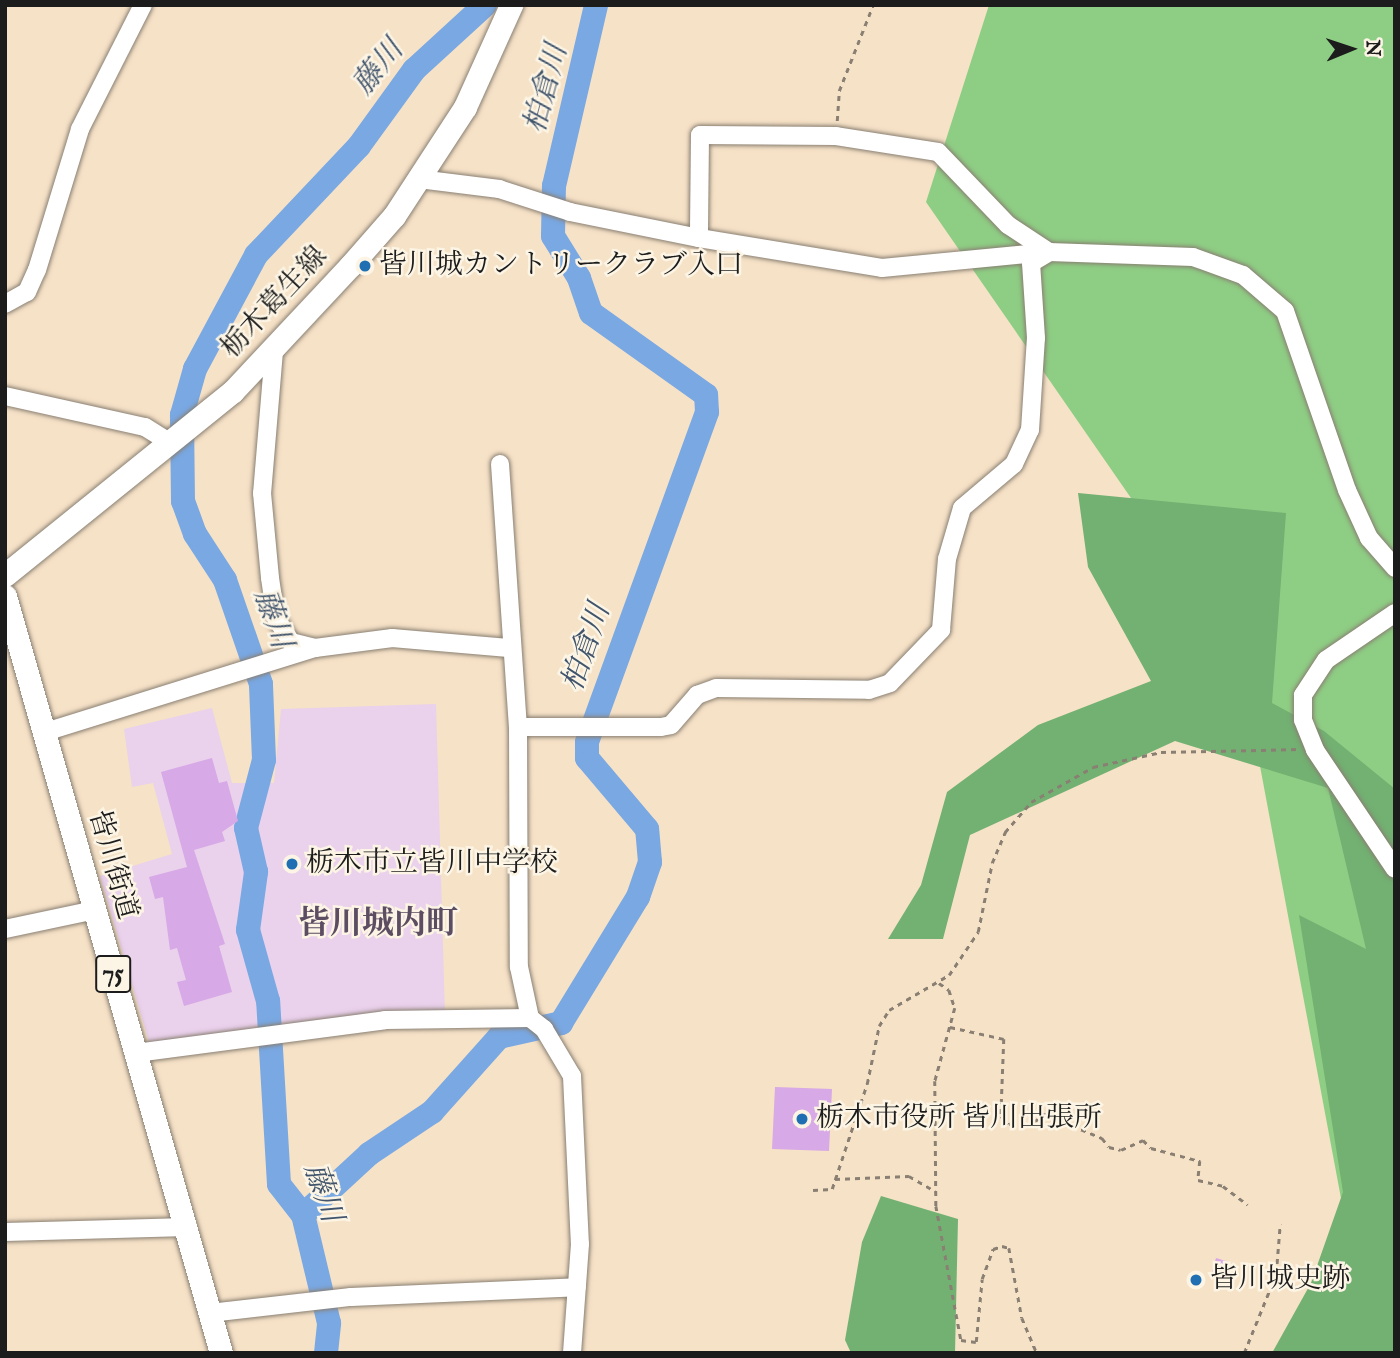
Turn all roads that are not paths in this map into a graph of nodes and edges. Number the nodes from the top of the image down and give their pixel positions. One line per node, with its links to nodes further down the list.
1 (142, 5): 6 (street)
2 (511, 5): 3 (main road, 栃木葛生線)
3 (419, 179): 4 (street); 7 (main road, 栃木葛生線)
4 (699, 238): 5 (street); 5 (street)
5 (1049, 252): 11 (street); 17 (street)
6 (5, 304)
7 (274, 351): 9 (main road, 栃木葛生線); 15 (street)
8 (5, 396): 9 (street)
9 (172, 442): 12 (main road, 栃木葛生線)
10 (500, 464): 16 (street)
11 (1395, 568)
12 (5, 575)
13 (5, 596): 18 (main road, 皆川街道 / 75)
14 (1395, 613): 19 (street)
15 (315, 648): 16 (street); 18 (street)
16 (509, 648): 17 (street)
17 (517, 727): 22 (street)
18 (42, 733): 20 (main road, 皆川街道 / 75)
19 (1395, 869)
20 (95, 910): 21 (street); 23 (main road, 皆川街道 / 75)
21 (5, 929)
22 (530, 1018): 23 (street); 26 (street)
23 (136, 1053): 24 (main road, 皆川街道 / 75)
24 (188, 1227): 25 (street); 27 (main road, 皆川街道 / 75)
25 (5, 1232)
26 (577, 1287): 27 (street); 29 (street)
27 (210, 1312): 28 (main road, 皆川街道 / 75)
28 (221, 1353)
29 (572, 1353)

